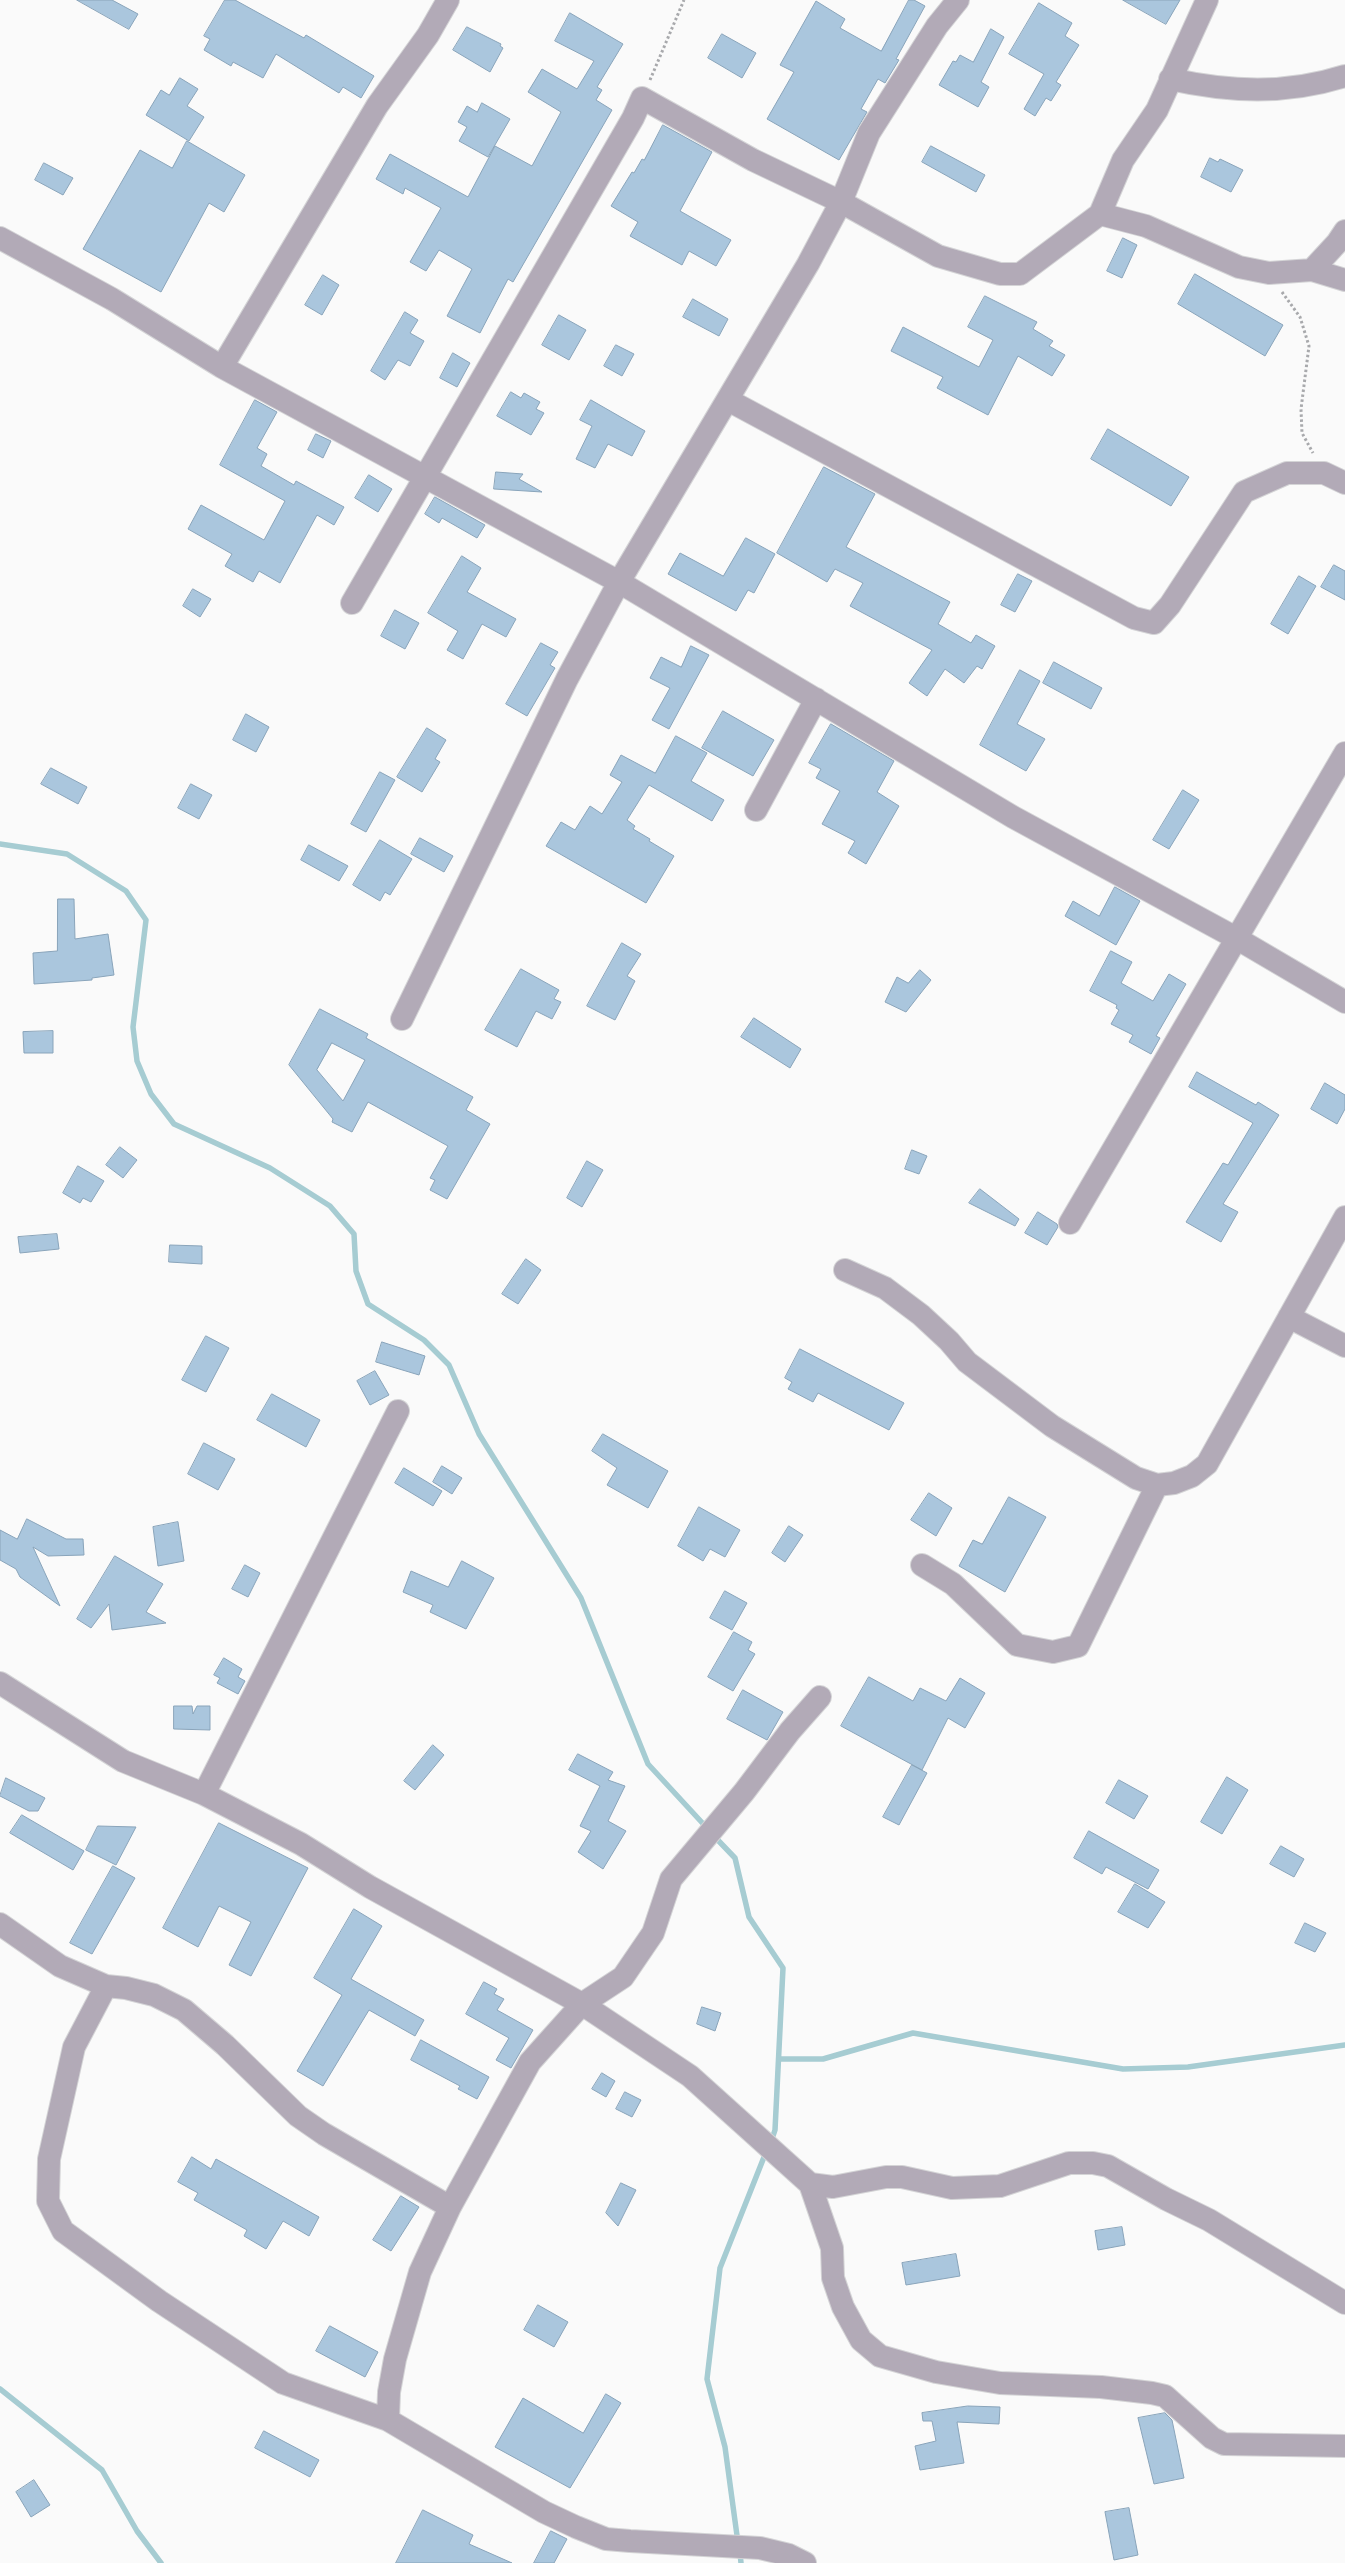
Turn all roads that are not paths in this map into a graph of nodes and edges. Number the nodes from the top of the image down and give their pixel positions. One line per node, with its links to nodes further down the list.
1 (448, 0): 12 (street)
2 (958, 0): 6 (street)
3 (1208, 0): 5 (street)
4 (1345, 76): 5 (street)
5 (1170, 79): 7 (street)
6 (840, 202): 7 (street); 13 (street); 14 (street)
7 (1100, 214): 10 (street)
8 (1345, 231): 10 (street)
9 (0, 238): 12 (street)
10 (1312, 270): 11 (street)
11 (1345, 280)
12 (222, 367): 14 (street)
13 (728, 400): 15 (street); 16 (street)
14 (426, 478): 16 (street); 17 (street)
15 (1345, 483)
16 (619, 582): 18 (street); 23 (street)
17 (352, 603)
18 (816, 699): 20 (street); 21 (street)
19 (1345, 753): 21 (street)
20 (756, 810)
21 (1236, 938): 22 (street); 25 (street)
22 (1345, 1002)
23 (402, 1019)
24 (1345, 1217): 27 (street)
25 (1070, 1224)
26 (846, 1270): 30 (street)
27 (1289, 1317): 28 (street); 30 (street)
28 (1345, 1346)
29 (398, 1411): 34 (street)
30 (1157, 1486): 31 (street)
31 (922, 1565)
32 (0, 1683): 34 (street)
33 (820, 1697): 37 (street)
34 (204, 1794): 37 (street)
35 (0, 1924): 36 (street)
36 (106, 1986): 39 (street); 41 (street)
37 (582, 2004): 38 (street); 39 (street)
38 (810, 2184): 40 (street); 42 (street)
39 (450, 2207): 41 (street)
40 (1345, 2303)
41 (388, 2420): 43 (street)
42 (1345, 2446)
43 (805, 2563)

